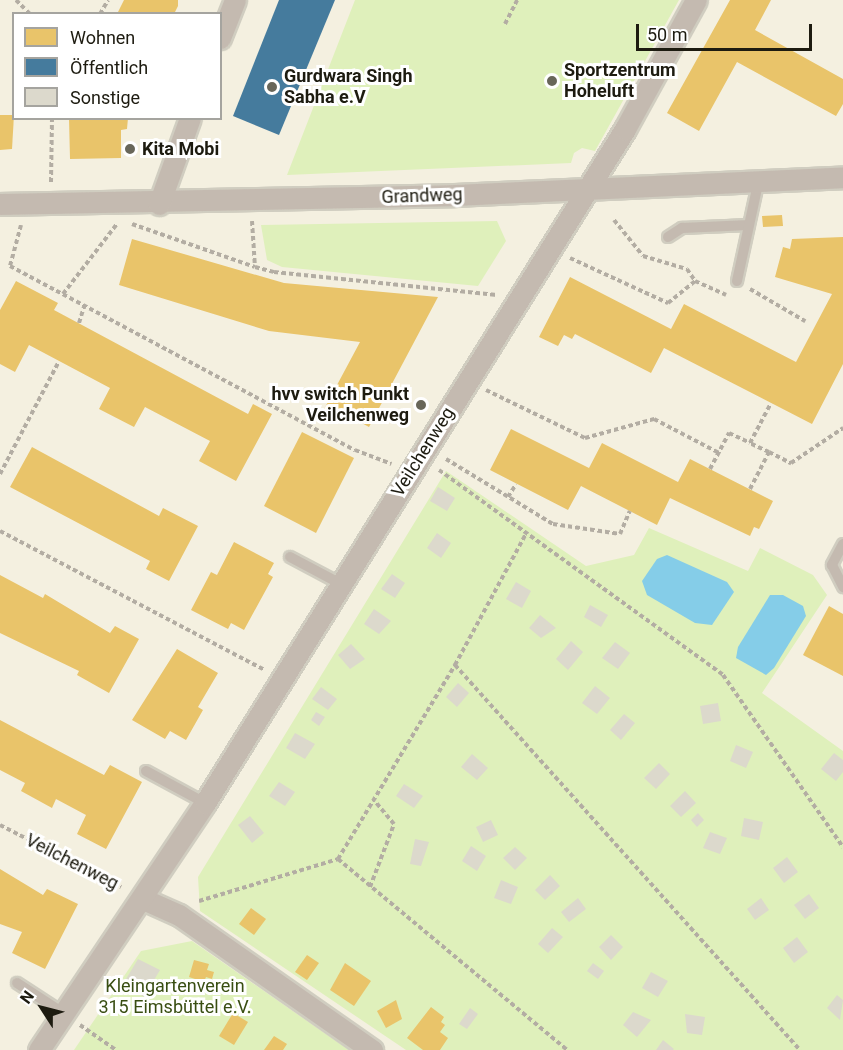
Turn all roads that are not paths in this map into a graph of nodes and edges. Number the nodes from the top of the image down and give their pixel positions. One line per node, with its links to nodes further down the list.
1 (235, 0): 3 (street)
2 (696, 0): 7 (street, Veilchenweg)
3 (222, 33)
4 (189, 120): 9 (street)
5 (843, 177): 6 (street, Grandweg)
6 (759, 178): 7 (street, Grandweg); 10 (lane)
7 (585, 191): 9 (street, Grandweg); 15 (street, Veilchenweg)
8 (0, 204): 9 (street, Grandweg)
9 (159, 204)
10 (749, 225): 11 (lane); 12 (lane)
11 (668, 237)
12 (737, 281)
13 (843, 544): 16 (lane)
14 (290, 557): 15 (lane)
15 (341, 584): 18 (street, Veilchenweg)
16 (843, 587)
17 (146, 771): 18 (lane)
18 (205, 803): 19 (street, Veilchenweg)
19 (143, 899): 21 (street, Veilchenweg); 23 (street)
20 (17, 983): 21 (lane)
21 (63, 1013): 22 (street, Veilchenweg)
22 (39, 1050)
23 (372, 1050)

